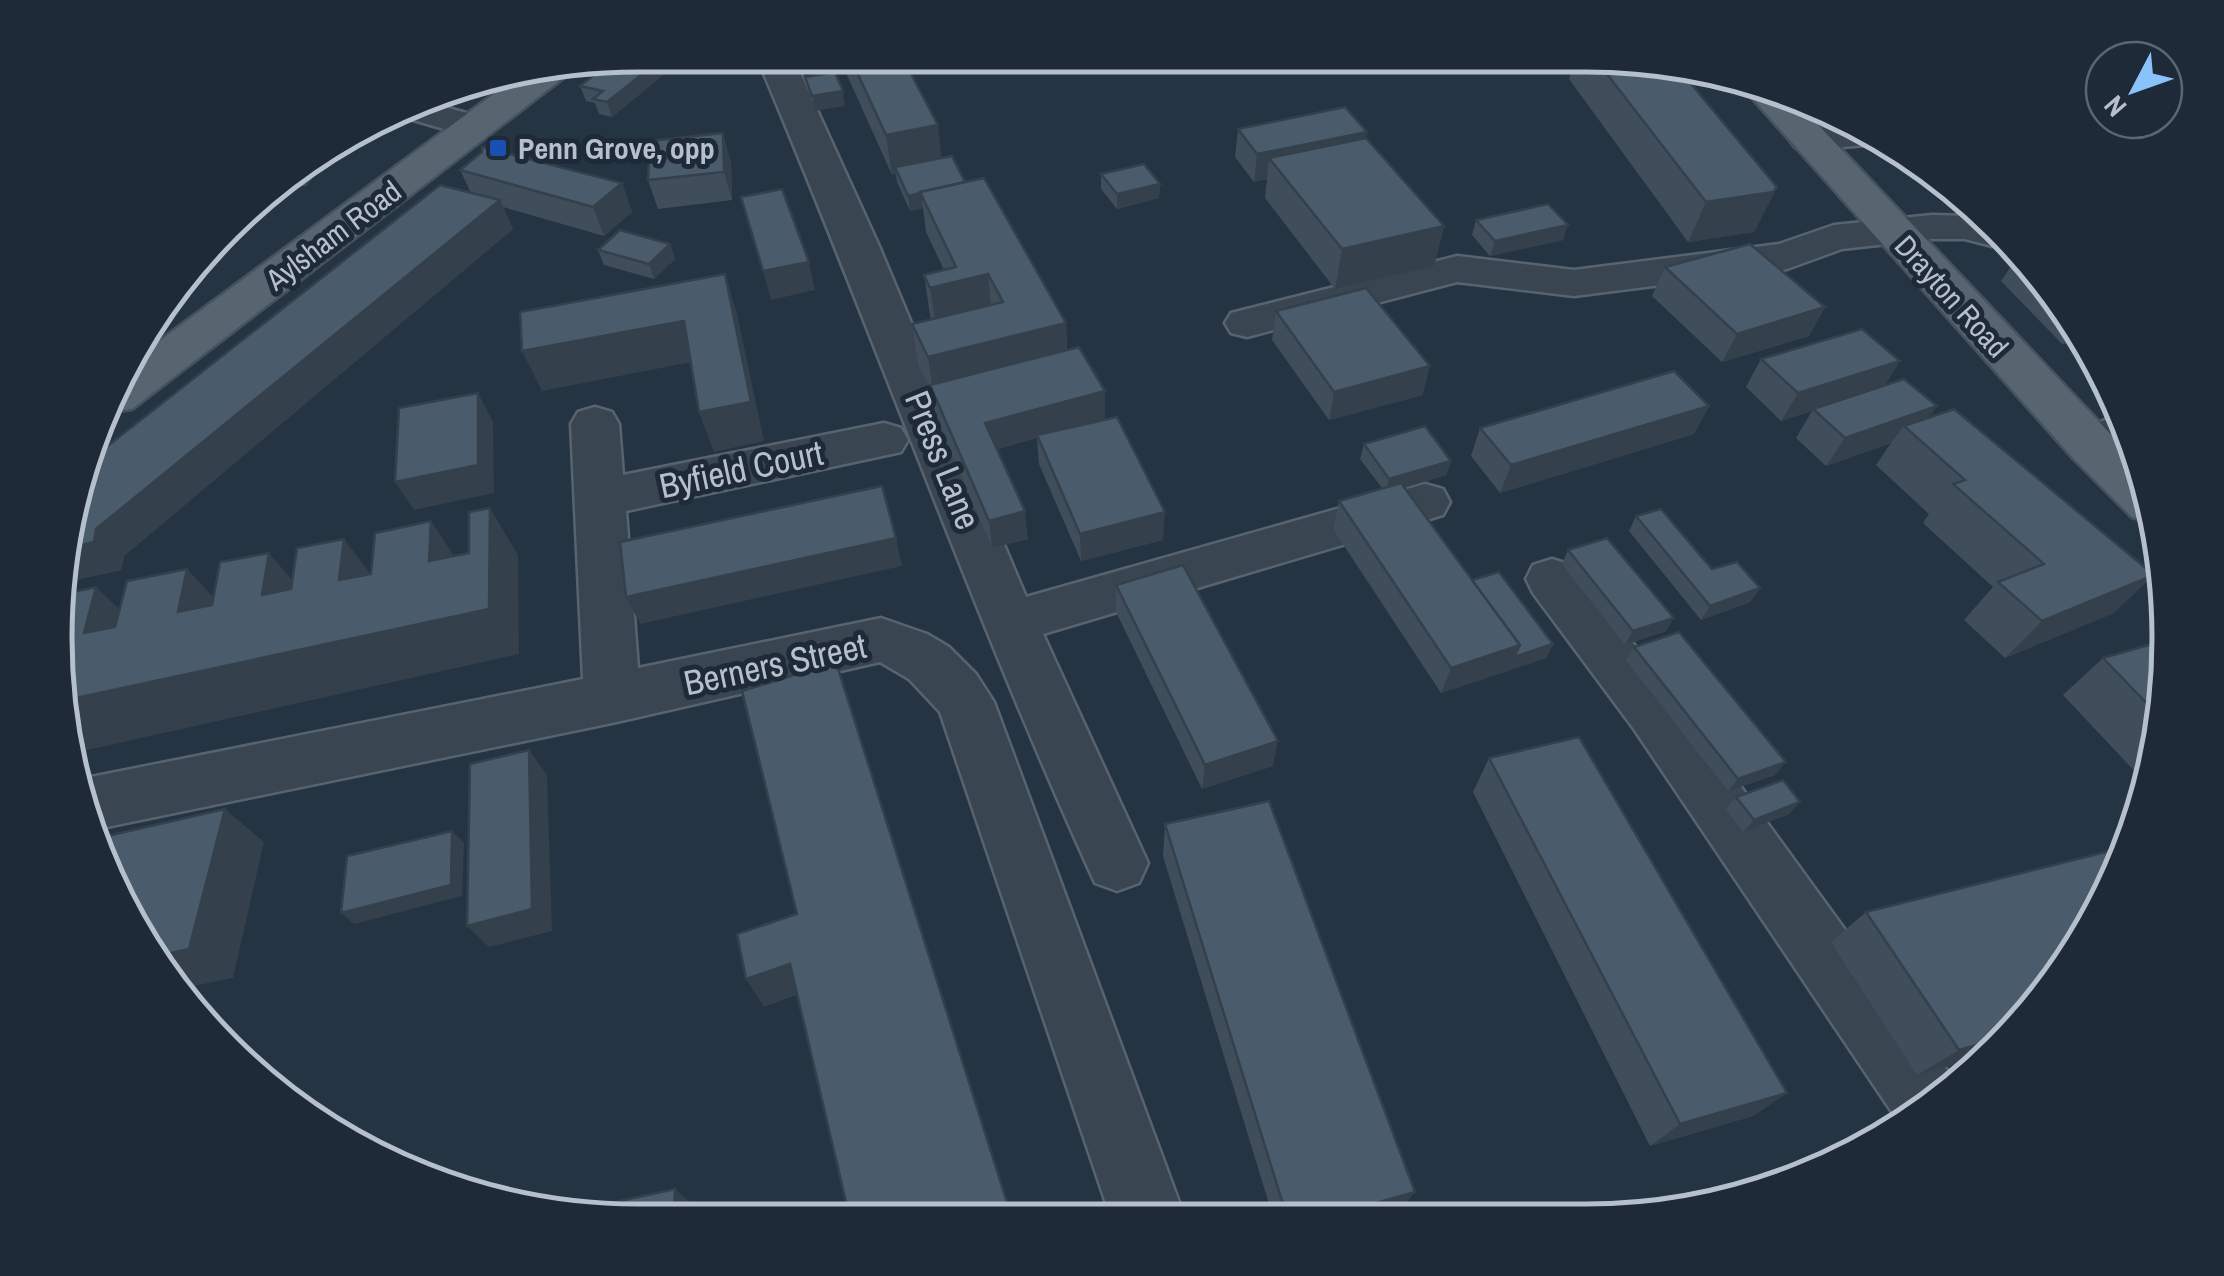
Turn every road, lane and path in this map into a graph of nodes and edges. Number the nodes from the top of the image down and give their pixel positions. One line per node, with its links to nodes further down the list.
1 (781, 72): 19 (street, Press Lane)
2 (534, 82): 5 (main road, Aylsham Road)
3 (1780, 108): 7 (main road, Drayton Road)
4 (428, 114): 5 (street)
5 (475, 127): 11 (main road, Aylsham Road)
6 (1846, 136): 7 (street)
7 (1808, 139): 9 (main road, Drayton Road)
8 (1977, 230): 9 (street)
9 (1893, 232): 10 (street); 13 (main road, Drayton Road)
10 (1247, 323)
11 (133, 385)
12 (594, 424): 16 (street)
13 (2106, 438): 15 (main road, Drayton Road)
14 (884, 440): 16 (street, Byfield Court)
15 (2124, 464)
16 (598, 498): 20 (street)
17 (1426, 502): 19 (street)
18 (1552, 580): 23 (street)
19 (1012, 622): 22 (street, Press Lane)
20 (612, 698): 21 (street, Berners Street); 24 (street, Berners Street)
21 (98, 802)
22 (1117, 862)
23 (1921, 1093)
24 (1143, 1204)

